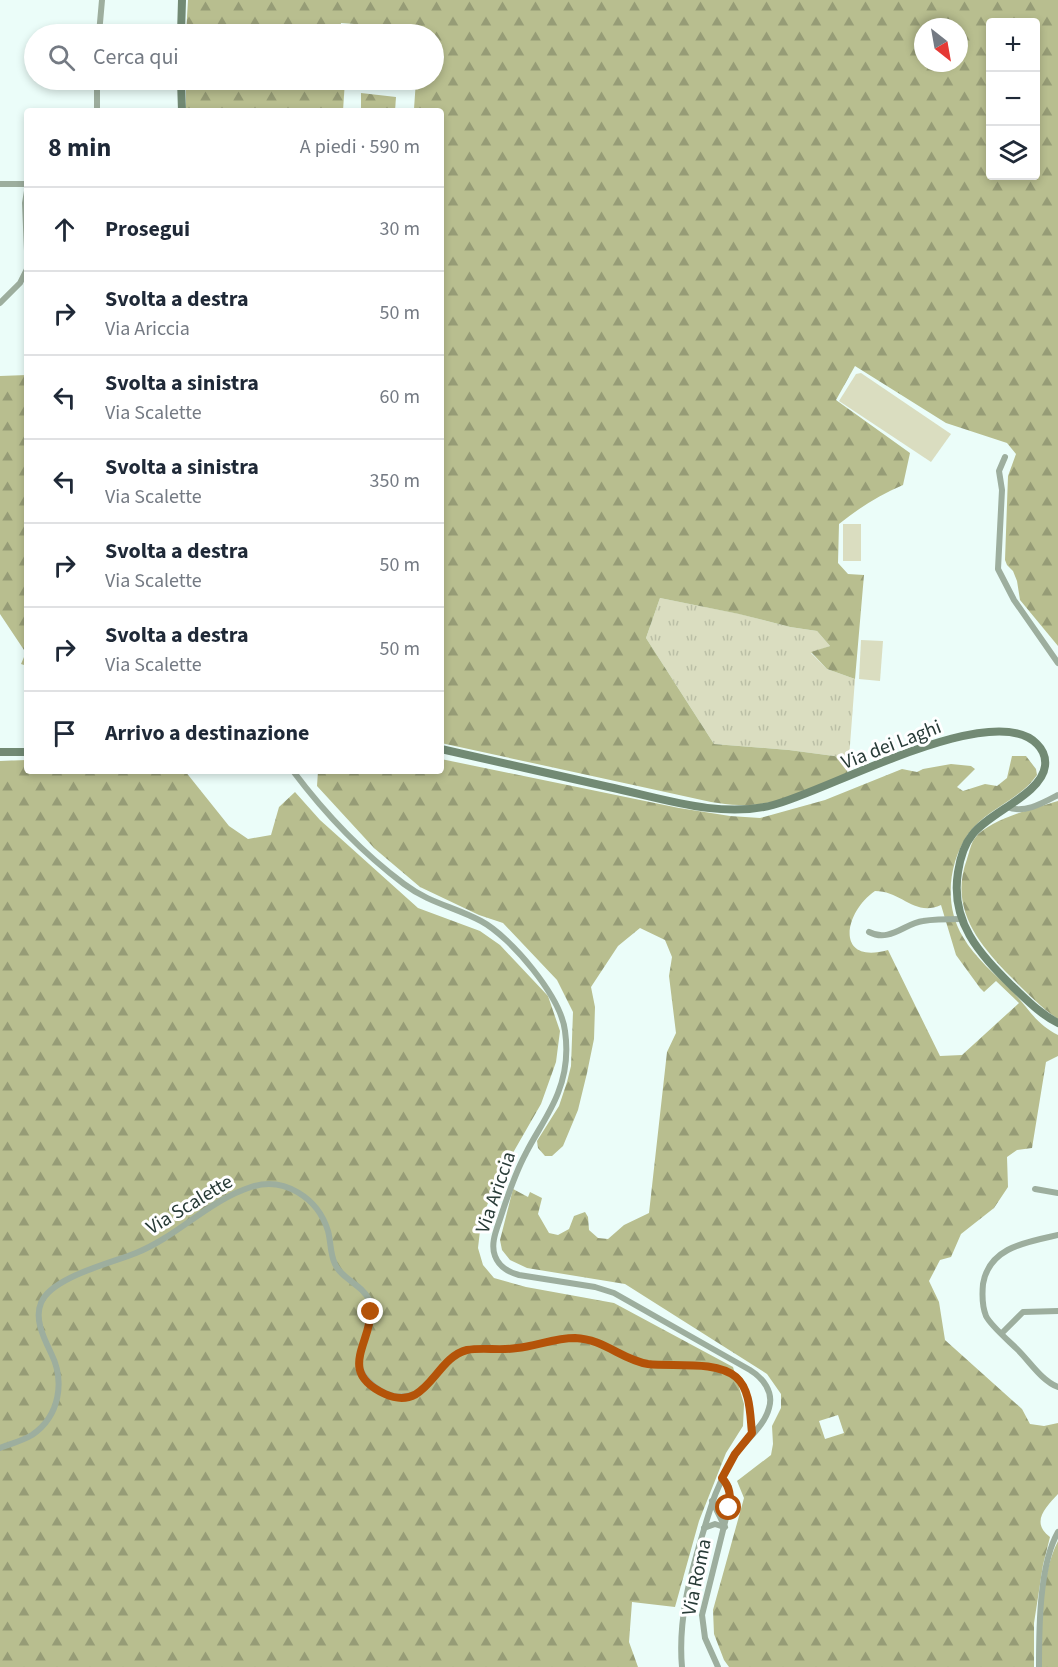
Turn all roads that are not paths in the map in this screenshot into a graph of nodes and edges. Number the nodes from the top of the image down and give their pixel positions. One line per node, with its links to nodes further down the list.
1 (102, 0): 3 (street)
2 (182, 0): 4 (main road)
3 (100, 24)
4 (181, 24)
5 (97, 90): 7 (street)
6 (181, 90): 8 (main road)
7 (98, 108)
8 (182, 108)
9 (0, 184): 10 (street)
10 (24, 184)
11 (24, 275): 12 (street)
12 (0, 303)
13 (1005, 457): 14 (street)
14 (1058, 663)
15 (444, 750): 20 (main road, Via dei Laghi)
16 (0, 752): 17 (main road)
17 (24, 752)
18 (295, 774): 30 (street, Via Ariccia)
19 (1058, 795): 20 (street)
20 (1006, 806): 21 (main road, Via dei Laghi)
21 (961, 919): 22 (street); 23 (main road, Via dei Laghi)
22 (868, 932)
23 (1058, 1023)
24 (1035, 1189): 25 (street)
25 (1058, 1194)
26 (1058, 1235): 28 (street)
27 (1058, 1311): 28 (street)
28 (1002, 1333): 29 (street)
29 (1058, 1388)
30 (752, 1433): 31 (street, Via Scalette); 32 (street, Via Ariccia)
31 (0, 1448)
32 (722, 1478): 33 (street, Via Ariccia); 34 (street, Via Roma)
33 (711, 1501): 34 (street); 35 (street, Via Ariccia)
34 (724, 1527): 35 (street); 38 (street, Via Roma)
35 (705, 1528): 37 (street, Via Ariccia)
36 (1058, 1532): 39 (street)
37 (682, 1667)
38 (718, 1667)
39 (1039, 1667)

